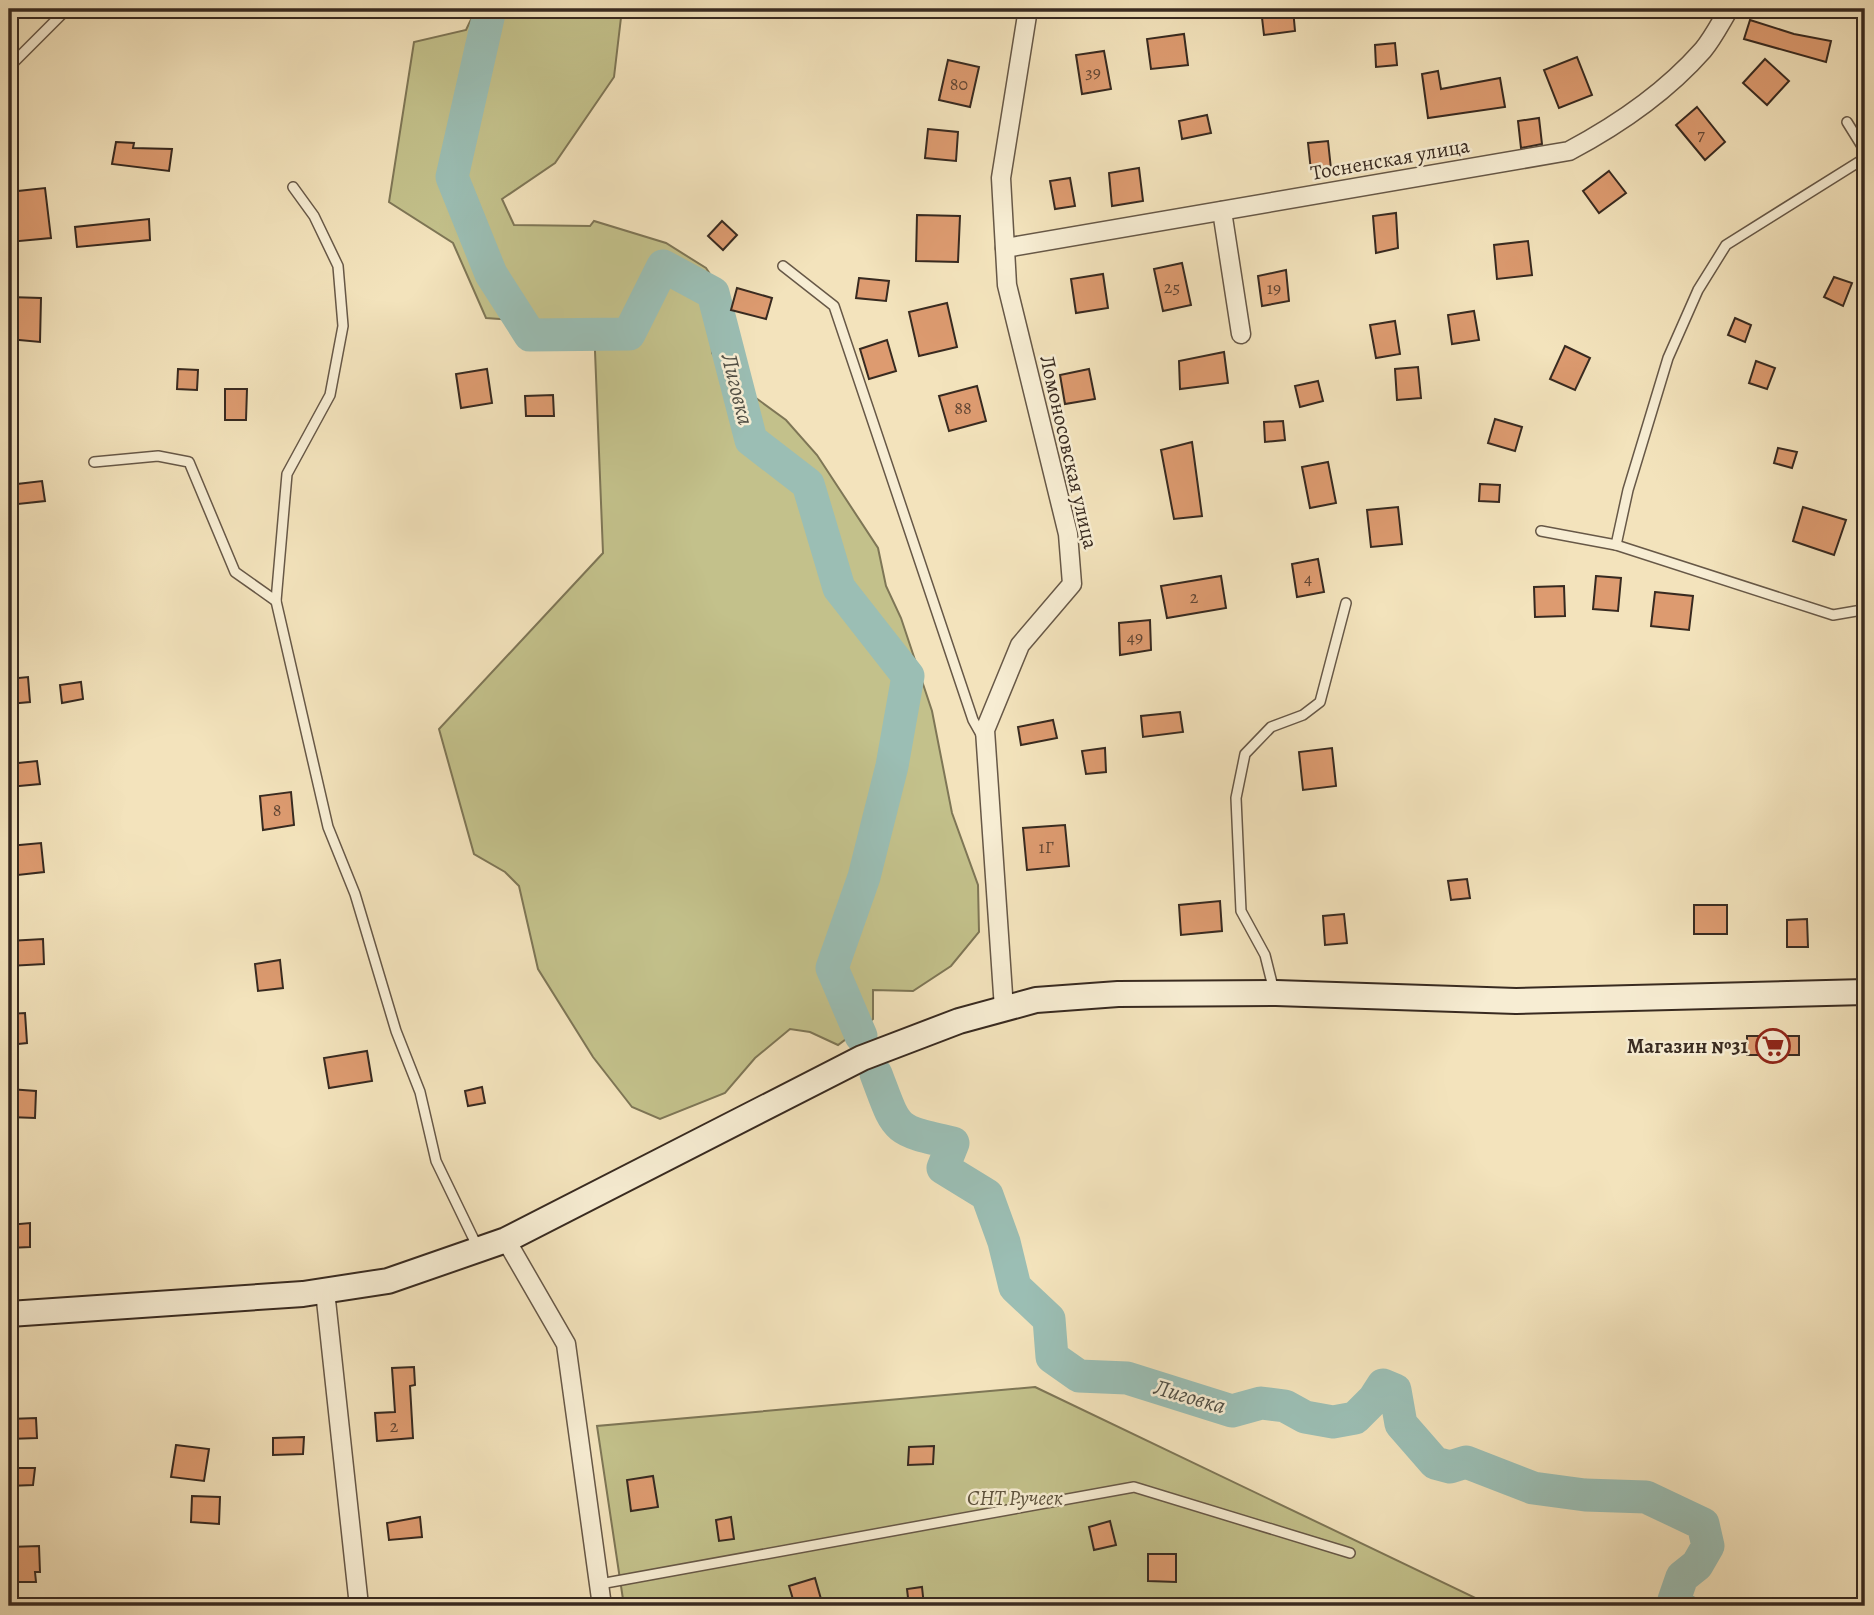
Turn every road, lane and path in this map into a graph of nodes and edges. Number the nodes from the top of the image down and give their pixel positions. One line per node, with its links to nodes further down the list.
1 (66, 9): 4 (lane)
2 (1028, 9): 10 (street, Ломоносовская улица)
3 (1729, 9): 9 (street, Тосненская улица)
4 (9, 66)
5 (1847, 122): 6 (lane)
6 (1865, 151)
7 (1865, 158): 15 (lane)
8 (293, 187): 16 (lane)
9 (1222, 211): 10 (street, Тосненская улица); 12 (street)
10 (1005, 248): 19 (street, Ломоносовская улица)
11 (783, 266): 19 (lane)
12 (1241, 334)
13 (94, 463): 16 (lane)
14 (1541, 531): 15 (lane)
15 (1616, 545): 18 (lane)
16 (276, 601): 24 (lane)
17 (1346, 603): 21 (lane)
18 (1865, 607)
19 (986, 744): 22 (street, Ломоносовская улица)
20 (1865, 992): 21 (main road)
21 (1275, 993): 22 (main road)
22 (1004, 1009): 23 (main road)
23 (506, 1240): 24 (main road); 28 (street)
24 (478, 1250): 25 (main road)
25 (325, 1291): 26 (main road); 29 (street)
26 (9, 1314)
27 (1350, 1553): 28 (lane)
28 (600, 1584): 30 (street)
29 (359, 1606)
30 (601, 1606)

